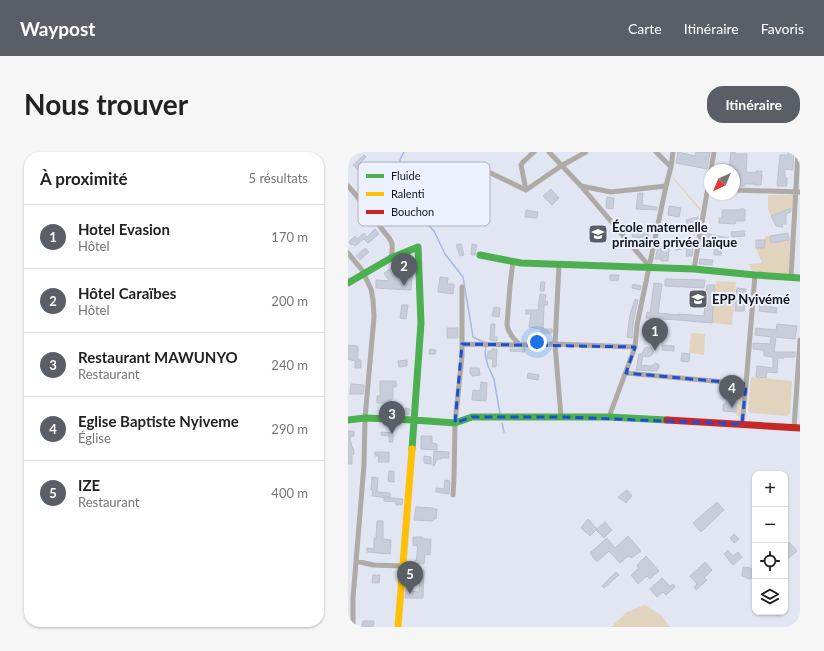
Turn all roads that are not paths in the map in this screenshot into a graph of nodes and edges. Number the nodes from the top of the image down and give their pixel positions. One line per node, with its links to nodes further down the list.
1 (534, 152): 15 (street)
2 (549, 152): 9 (street)
3 (586, 152): 9 (street)
4 (656, 152): 10 (street)
5 (673, 152): 10 (street)
6 (714, 152): 8 (street)
7 (798, 152): 17 (street)
8 (712, 164)
9 (561, 166): 13 (street); 15 (street)
10 (671, 167): 14 (street)
11 (490, 173): 15 (street)
12 (348, 186): 18 (street)
13 (580, 186): 14 (street); 26 (street)
14 (666, 186): 26 (street)
15 (526, 190)
16 (740, 190): 17 (street)
17 (798, 192): 30 (street)
18 (358, 198)
19 (707, 200): 27 (street)
20 (380, 226): 23 (street)
21 (348, 254): 28 (street)
22 (480, 254): 24 (street)
23 (391, 258): 28 (street); 45 (street)
24 (513, 262): 25 (street); 37 (street)
25 (559, 265): 26 (street); 36 (street)
26 (649, 266): 27 (street); 38 (street)
27 (694, 269): 29 (street)
28 (364, 274): 32 (street); 43 (street)
29 (755, 275): 30 (street); 40 (street)
30 (791, 277): 31 (street)
31 (800, 278)
32 (348, 283)
33 (462, 287): 35 (street)
34 (800, 340): 48 (street)
35 (462, 344): 37 (street); 46 (street)
36 (555, 344): 37 (street); 38 (street); 41 (street)
37 (520, 345)
38 (635, 347): 39 (street)
39 (626, 373): 40 (street); 42 (street)
40 (746, 384): 47 (street)
41 (561, 417): 42 (street); 46 (street)
42 (609, 417): 47 (street)
43 (365, 418): 44 (street); 45 (street); 50 (street)
44 (348, 420)
45 (414, 420): 46 (street); 51 (street)
46 (455, 423): 49 (street)
47 (742, 424): 48 (street)
48 (797, 428)
49 (453, 494)
50 (356, 561): 51 (street); 52 (street)
51 (403, 566): 53 (street)
52 (353, 627)
53 (398, 627)

